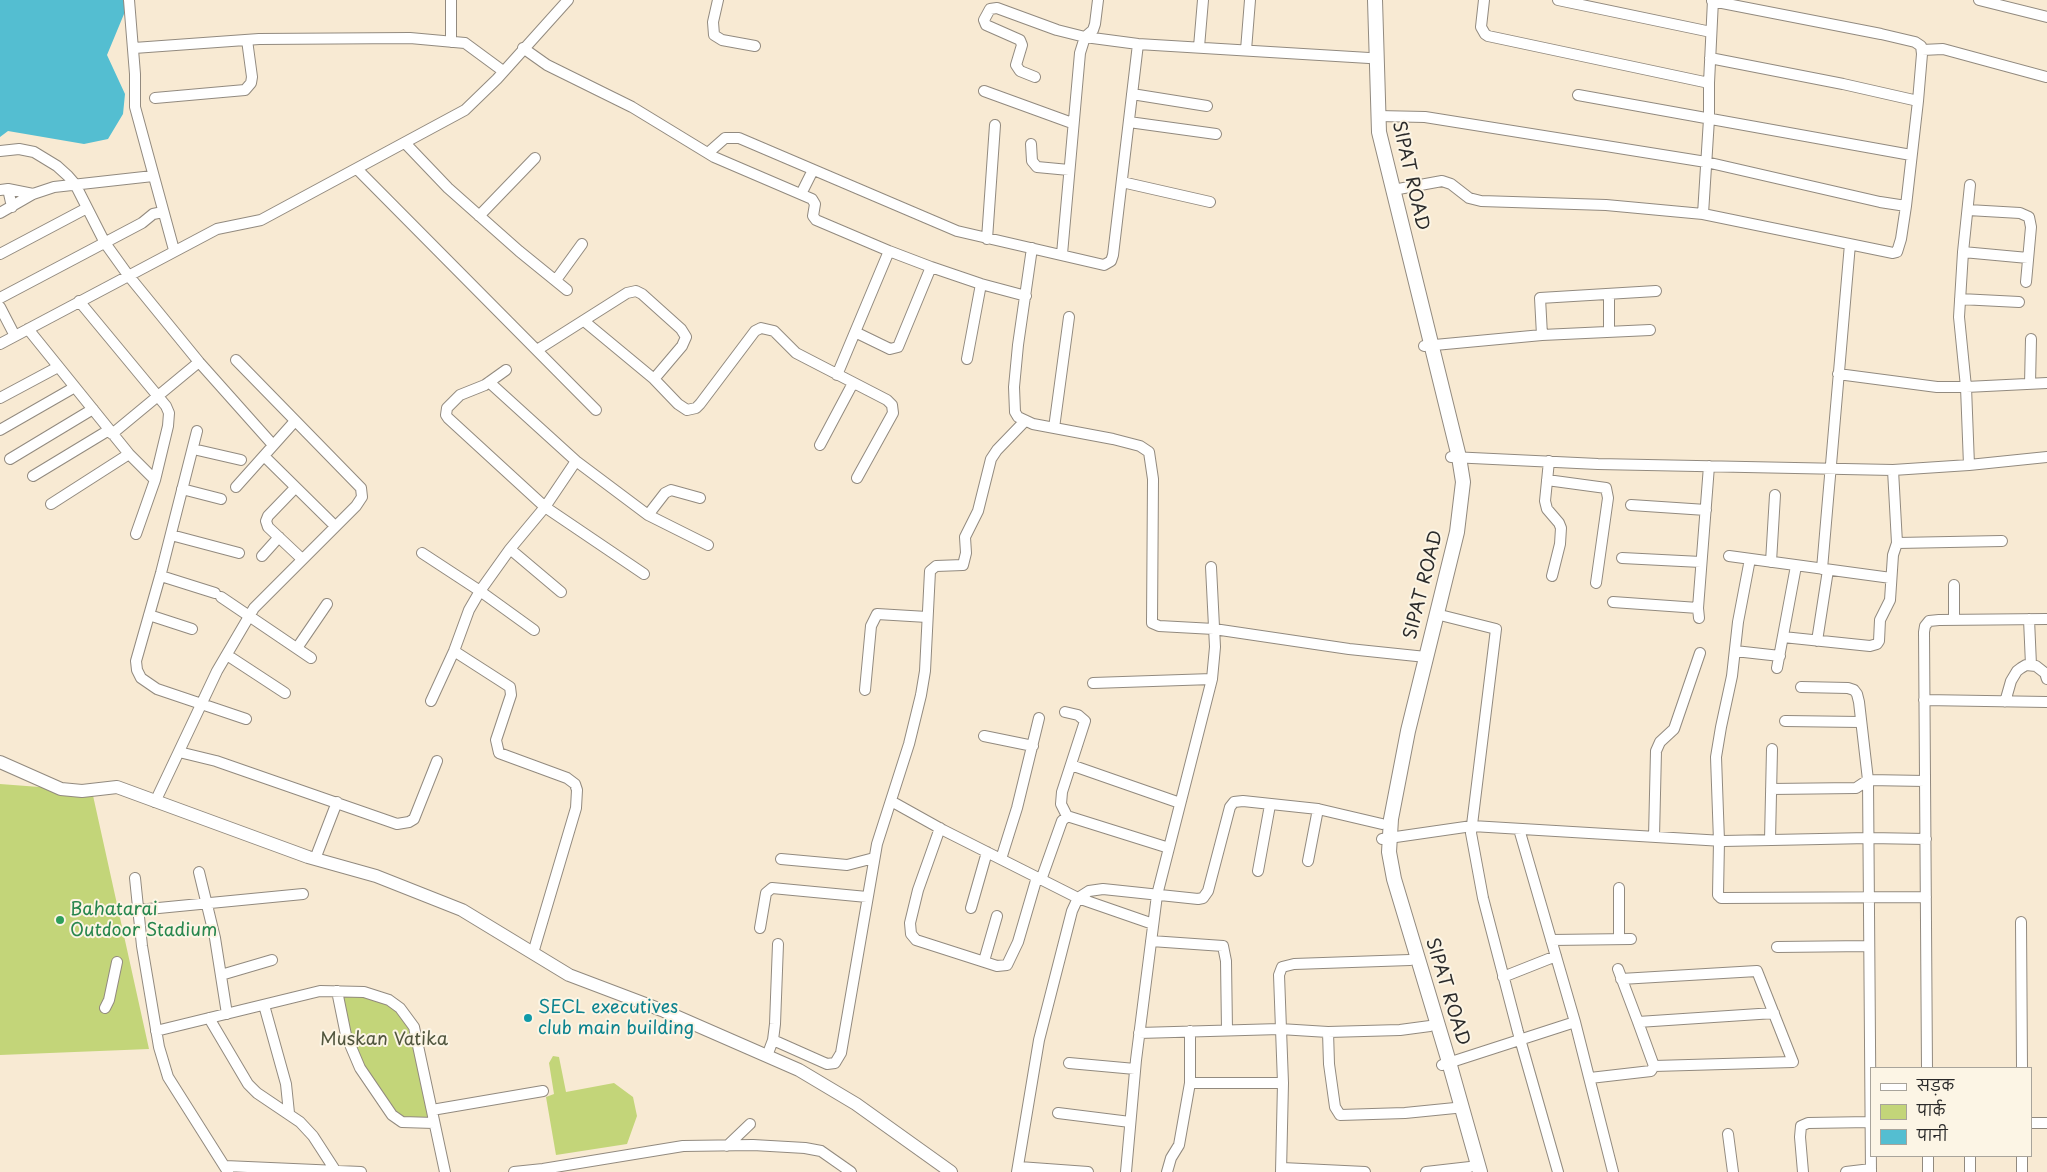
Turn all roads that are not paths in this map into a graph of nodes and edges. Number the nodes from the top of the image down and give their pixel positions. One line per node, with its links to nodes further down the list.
1 (129, 0): 22 (street)
2 (451, 0): 18 (street)
3 (568, 0): 23 (street)
4 (718, 0): 20 (street)
5 (1098, 0): 16 (street)
6 (1203, 0): 21 (street)
7 (1250, 0): 24 (street)
8 (1368, 0): 26 (highway, SIPAT ROAD)
9 (1375, 0): 38 (highway, SIPAT ROAD)
10 (1484, 0): 31 (street)
11 (1558, 0): 15 (street)
12 (1712, 0): 15 (street); 25 (street)
13 (1979, 0): 14 (street)
14 (2047, 17)
15 (1711, 32): 27 (street)
16 (1085, 37): 19 (street); 30 (street); 41 (street)
17 (247, 40): 18 (street); 22 (street); 35 (street)
18 (451, 42): 28 (street)
19 (1138, 44): 21 (street); 33 (street)
20 (755, 46)
21 (1199, 47): 24 (street)
22 (134, 48): 54 (street)
23 (523, 48): 28 (street); 47 (street)
24 (1246, 50): 26 (street)
25 (1922, 50): 29 (street); 36 (street)
26 (1370, 58): 106 (highway, SIPAT ROAD)
27 (1710, 58): 31 (street); 36 (street)
28 (503, 71): 44 (street)
29 (2046, 76)
30 (1035, 77)
31 (1708, 83): 39 (street)
32 (984, 91): 41 (street)
33 (1132, 94): 37 (street); 40 (street)
34 (1578, 95): 39 (street)
35 (155, 98)
36 (1918, 101): 48 (street)
37 (1207, 106)
38 (1378, 116): 50 (street); 59 (highway, SIPAT ROAD)
39 (1709, 119): 48 (street); 50 (street)
40 (1129, 122): 43 (street); 55 (street)
41 (1072, 123): 53 (street)
42 (995, 125): 71 (street)
43 (1216, 134)
44 (405, 143): 51 (street); 70 (street)
45 (1032, 144): 53 (street)
46 (0, 151): 56 (street)
47 (708, 153): 52 (street); 61 (street)
48 (1911, 155): 63 (street)
49 (535, 158): 70 (street)
50 (1706, 162): 63 (street); 69 (street)
51 (358, 169): 76 (street); 107 (street)
52 (813, 170): 61 (street); 71 (street)
53 (1069, 170): 80 (street)
54 (153, 176): 56 (street); 67 (street)
55 (1122, 182): 62 (street); 80 (street)
56 (75, 184): 60 (street); 65 (street)
57 (1970, 185): 66 (street)
58 (4, 190): 60 (street); 64 (street)
59 (1393, 190): 69 (street); 106 (highway, SIPAT ROAD)
60 (33, 194): 64 (street)
61 (801, 194): 77 (street)
62 (1210, 202)
63 (1906, 206): 74 (street)
64 (12, 207): 68 (street)
65 (87, 208): 72 (street); 79 (street)
66 (1968, 210): 78 (street); 81 (street)
67 (163, 212): 72 (street); 76 (street)
68 (0, 213)
69 (1703, 214): 74 (street)
70 (479, 216): 84 (street)
71 (986, 238): 75 (street)
72 (106, 243): 83 (street); 91 (street)
73 (582, 244): 84 (street)
74 (1850, 244): 113 (street)
75 (1032, 248): 80 (street); 90 (street)
76 (174, 250): 83 (street)
77 (889, 251): 82 (street); 100 (street)
78 (1962, 252): 81 (street); 92 (street)
79 (0, 254)
80 (1062, 254)
81 (2028, 258): 85 (street)
82 (931, 267): 86 (street); 100 (street)
83 (128, 275): 93 (street); 110 (street)
84 (556, 280): 87 (street)
85 (2026, 282)
86 (981, 284): 90 (street); 108 (street)
87 (568, 290)
88 (1656, 291): 89 (street)
89 (1609, 294): 101 (street); 102 (street)
90 (1026, 296): 127 (street)
91 (0, 298)
92 (1960, 299): 94 (street); 121 (street)
93 (79, 302): 98 (street); 122 (street)
94 (2019, 302)
95 (0, 307): 103 (street)
96 (1069, 317): 128 (street)
97 (584, 321): 107 (street); 115 (street); 115 (street)
98 (28, 329): 103 (street); 111 (street)
99 (1650, 330): 101 (street)
100 (855, 332): 114 (street)
101 (1609, 332): 102 (street)
102 (1542, 335): 106 (street)
103 (15, 336): 105 (street)
104 (2031, 338): 119 (street)
105 (0, 344)
106 (1428, 345): 137 (highway, SIPAT ROAD)
107 (537, 350): 125 (street)
108 (968, 359)
109 (236, 360): 126 (street)
110 (199, 362): 122 (street); 132 (street)
111 (58, 366): 120 (street); 123 (street)
112 (506, 370): 116 (street)
113 (1838, 374): 121 (street); 145 (street)
114 (837, 375): 115 (street); 117 (street)
115 (654, 379)
116 (489, 382): 141 (street); 159 (street)
117 (853, 383): 133 (street); 148 (street)
118 (2047, 383): 119 (street)
119 (2030, 384): 121 (street)
120 (75, 387): 124 (street); 129 (street)
121 (1966, 387): 144 (street)
122 (157, 397): 131 (street); 149 (street)
123 (0, 398)
124 (93, 409): 131 (street); 139 (street)
125 (596, 410)
126 (295, 421): 132 (street); 162 (street)
127 (1024, 422): 128 (street); 195 (street)
128 (1054, 428): 200 (street)
129 (0, 430)
130 (197, 431): 134 (street)
131 (111, 432): 135 (street); 147 (street)
132 (273, 445): 136 (street)
133 (820, 445)
134 (192, 449): 140 (street); 153 (street)
135 (129, 454): 149 (street); 157 (street)
136 (264, 456): 151 (street); 152 (street)
137 (1455, 457): 142 (street); 192 (highway, SIPAT ROAD); 209 (highway, SIPAT ROAD)
138 (2047, 457): 144 (street)
139 (10, 459)
140 (241, 460)
141 (576, 461): 159 (street); 161 (street)
142 (1549, 461): 143 (street); 150 (street)
143 (1709, 466): 145 (street); 160 (street)
144 (1968, 466): 146 (street)
145 (1830, 468): 146 (street); 181 (street)
146 (1893, 470): 167 (street)
147 (33, 476)
148 (857, 478)
149 (155, 480): 163 (street)
150 (1547, 480): 184 (street); 186 (street)
151 (236, 487)
152 (295, 488): 162 (street); 165 (street)
153 (182, 489): 156 (street); 164 (street)
154 (1775, 495): 178 (street)
155 (700, 498): 161 (street)
156 (221, 499)
157 (50, 504)
158 (1631, 505): 160 (street)
159 (545, 507): 169 (street); 182 (street)
160 (1706, 510): 177 (street)
161 (648, 515): 168 (street)
162 (335, 526): 175 (street)
163 (136, 534)
164 (171, 535): 170 (street); 183 (street)
165 (279, 538): 172 (street); 175 (street)
166 (2002, 541): 167 (street)
167 (1897, 543): 185 (street)
168 (708, 546)
169 (510, 549): 188 (street); 189 (street)
170 (239, 553)
171 (422, 553): 188 (street)
172 (262, 556)
173 (1729, 556): 176 (street)
174 (1622, 558): 177 (street)
175 (302, 559): 194 (street)
176 (1750, 559): 178 (street); 206 (street)
177 (1701, 562): 190 (street)
178 (1771, 562): 179 (street)
179 (1796, 566): 181 (street); 202 (street)
180 (1211, 567): 200 (street)
181 (1825, 570): 185 (street); 203 (street)
182 (644, 574)
183 (161, 576): 193 (street); 194 (street)
184 (1552, 576)
185 (1891, 578): 203 (street)
186 (1596, 583)
187 (1954, 585): 196 (street)
188 (480, 591): 201 (street); 205 (street)
189 (561, 592)
190 (1613, 602)
191 (327, 604): 204 (street)
192 (1436, 614): 209 (highway, SIPAT ROAD); 248 (street)
193 (149, 615): 199 (street); 224 (street)
194 (250, 615): 204 (street); 208 (street)
195 (927, 617): 218 (street); 240 (street)
196 (1954, 619): 197 (street); 220 (street)
197 (2029, 619): 198 (street); 212 (street)
198 (2047, 619)
199 (192, 629)
200 (1214, 629): 209 (street); 214 (street)
201 (534, 630)
202 (1783, 637): 203 (street); 210 (street)
203 (1817, 641)
204 (296, 648): 211 (street)
205 (454, 651): 221 (street); 289 (street)
206 (1735, 651): 210 (street); 256 (street)
207 (1700, 653): 251 (street)
208 (226, 656): 219 (street); 224 (street)
209 (1422, 656): 247 (highway, SIPAT ROAD); 252 (highway, SIPAT ROAD)
210 (1780, 656): 213 (street)
211 (311, 658)
212 (2031, 665): 215 (street); 222 (street)
213 (1777, 668)
214 (1212, 679): 216 (street); 243 (street)
215 (2047, 679)
216 (1093, 683)
217 (1801, 687): 229 (street)
218 (865, 690)
219 (285, 693)
220 (1924, 700): 222 (street); 238 (street)
221 (431, 701)
222 (2005, 702): 223 (street)
223 (2047, 702)
224 (202, 704): 227 (street); 233 (street)
225 (1065, 712): 236 (street)
226 (1040, 718): 231 (street)
227 (246, 719)
228 (1785, 721): 229 (street)
229 (1860, 722): 237 (street)
230 (984, 736): 231 (street)
231 (1033, 746): 262 (street)
232 (1772, 749): 239 (street)
233 (179, 752): 241 (street); 242 (street)
234 (437, 761): 242 (street)
235 (0, 762): 241 (main road)
236 (1071, 765): 243 (street); 246 (street)
237 (1868, 780): 238 (street); 239 (street); 253 (street)
238 (1925, 781): 254 (street)
239 (1771, 789): 255 (street)
240 (891, 800): 249 (street); 259 (street)
241 (155, 802): 260 (main road)
242 (337, 802): 260 (street)
243 (1180, 803): 257 (street)
244 (1270, 805): 245 (street); 264 (street); 270 (street)
245 (1318, 809): 247 (street); 263 (street)
246 (1067, 816): 257 (street); 267 (street)
247 (1382, 824): 252 (highway, SIPAT ROAD)
248 (1472, 826): 250 (street); 252 (street); 296 (street)
249 (940, 828): 258 (street); 293 (street)
250 (1518, 829): 251 (street); 284 (street)
251 (1654, 837): 256 (street)
252 (1385, 838): 292 (highway, SIPAT ROAD); 316 (highway, SIPAT ROAD)
253 (1869, 838): 254 (street); 255 (street); 274 (street)
254 (1926, 839): 272 (street)
255 (1770, 840): 256 (street)
256 (1719, 841): 274 (street)
257 (1168, 848): 270 (street)
258 (987, 852): 262 (street); 276 (street)
259 (874, 858): 261 (street); 271 (street)
260 (315, 859): 289 (main road)
261 (781, 859)
262 (1001, 859): 267 (street)
263 (1308, 861)
264 (1258, 871)
265 (199, 872): 275 (street)
266 (135, 878): 277 (street)
267 (1039, 878): 273 (street); 293 (street)
268 (1619, 888): 282 (street)
269 (303, 894): 275 (street)
270 (1157, 895): 273 (street); 280 (street)
271 (867, 897): 281 (street); 312 (street)
272 (1926, 897): 274 (street); 319 (street)
273 (1078, 898): 280 (street); 343 (street)
274 (1869, 898): 287 (street)
275 (207, 904): 277 (street); 295 (street)
276 (970, 908)
277 (138, 910): 308 (street)
278 (997, 916): 293 (street)
279 (2021, 922): 320 (street)
280 (1153, 924): 285 (street)
281 (760, 928)
282 (1619, 939): 283 (street); 284 (street)
283 (1631, 939)
284 (1551, 940): 290 (street)
285 (1151, 941): 307 (street); 311 (street)
286 (778, 944): 312 (street)
287 (1869, 946): 288 (street); 318 (street)
288 (1777, 947)
289 (533, 953): 314 (main road)
290 (1556, 956): 296 (street); 303 (street)
291 (272, 960): 295 (street)
292 (1410, 960): 305 (highway, SIPAT ROAD); 306 (street)
293 (984, 961)
294 (117, 962): 299 (street)
295 (221, 975): 300 (street)
296 (1503, 977): 313 (street)
297 (337, 991): 298 (street); 327 (street); 332 (street)
298 (264, 1005): 300 (street); 328 (street)
299 (105, 1008)
300 (227, 1014): 302 (street)
301 (1774, 1014): 304 (street); 304 (street); 317 (street)
302 (209, 1018): 308 (street); 328 (street)
303 (1575, 1022): 313 (street); 322 (street)
304 (1638, 1022): 317 (street)
305 (1430, 1026): 310 (street); 316 (highway, SIPAT ROAD)
306 (1280, 1029): 307 (street); 310 (street); 324 (street)
307 (1227, 1030): 309 (street)
308 (156, 1031): 342 (street)
309 (1190, 1031): 311 (street); 323 (street)
310 (1328, 1032): 326 (street)
311 (1139, 1033): 321 (street)
312 (773, 1040): 314 (street)
313 (1520, 1040): 316 (street); 358 (street)
314 (767, 1056): 352 (main road)
315 (1069, 1063): 321 (street)
316 (1445, 1063): 326 (highway, SIPAT ROAD); 346 (highway, SIPAT ROAD)
317 (1654, 1066): 322 (street)
318 (1870, 1067)
319 (1927, 1067)
320 (2022, 1067)
321 (1135, 1069): 330 (street)
322 (1590, 1078): 359 (street)
323 (1190, 1082): 324 (street); 355 (street)
324 (1283, 1083): 345 (street)
325 (543, 1091): 327 (street)
326 (1455, 1108): 346 (highway, SIPAT ROAD)
327 (432, 1110): 332 (street)
328 (289, 1113): 344 (street)
329 (1058, 1113): 330 (street)
330 (1130, 1122): 354 (street)
331 (1870, 1122): 361 (street)
332 (434, 1123): 349 (street)
333 (2032, 1123): 334 (street)
334 (2047, 1123)
335 (750, 1124): 337 (street)
336 (1728, 1134): 360 (street)
337 (727, 1146): 350 (street); 351 (street)
338 (1871, 1157): 347 (street)
339 (1928, 1157): 363 (street)
340 (1970, 1157): 364 (street)
341 (2022, 1157): 365 (street)
342 (226, 1169): 344 (street)
343 (1018, 1169): 353 (street)
344 (335, 1170): 348 (street)
345 (1281, 1170): 356 (street)
346 (1473, 1170): 357 (street)
347 (1871, 1171): 362 (street)
348 (361, 1172)
349 (444, 1172)
350 (514, 1172)
351 (851, 1172)
352 (951, 1172)
353 (1088, 1172)
354 (1126, 1172)
355 (1167, 1172)
356 (1365, 1172)
357 (1426, 1172)
358 (1558, 1172)
359 (1613, 1172)
360 (1733, 1172)
361 (1804, 1172)
362 (1846, 1172)
363 (1928, 1172)
364 (1970, 1172)
365 (2022, 1172)

